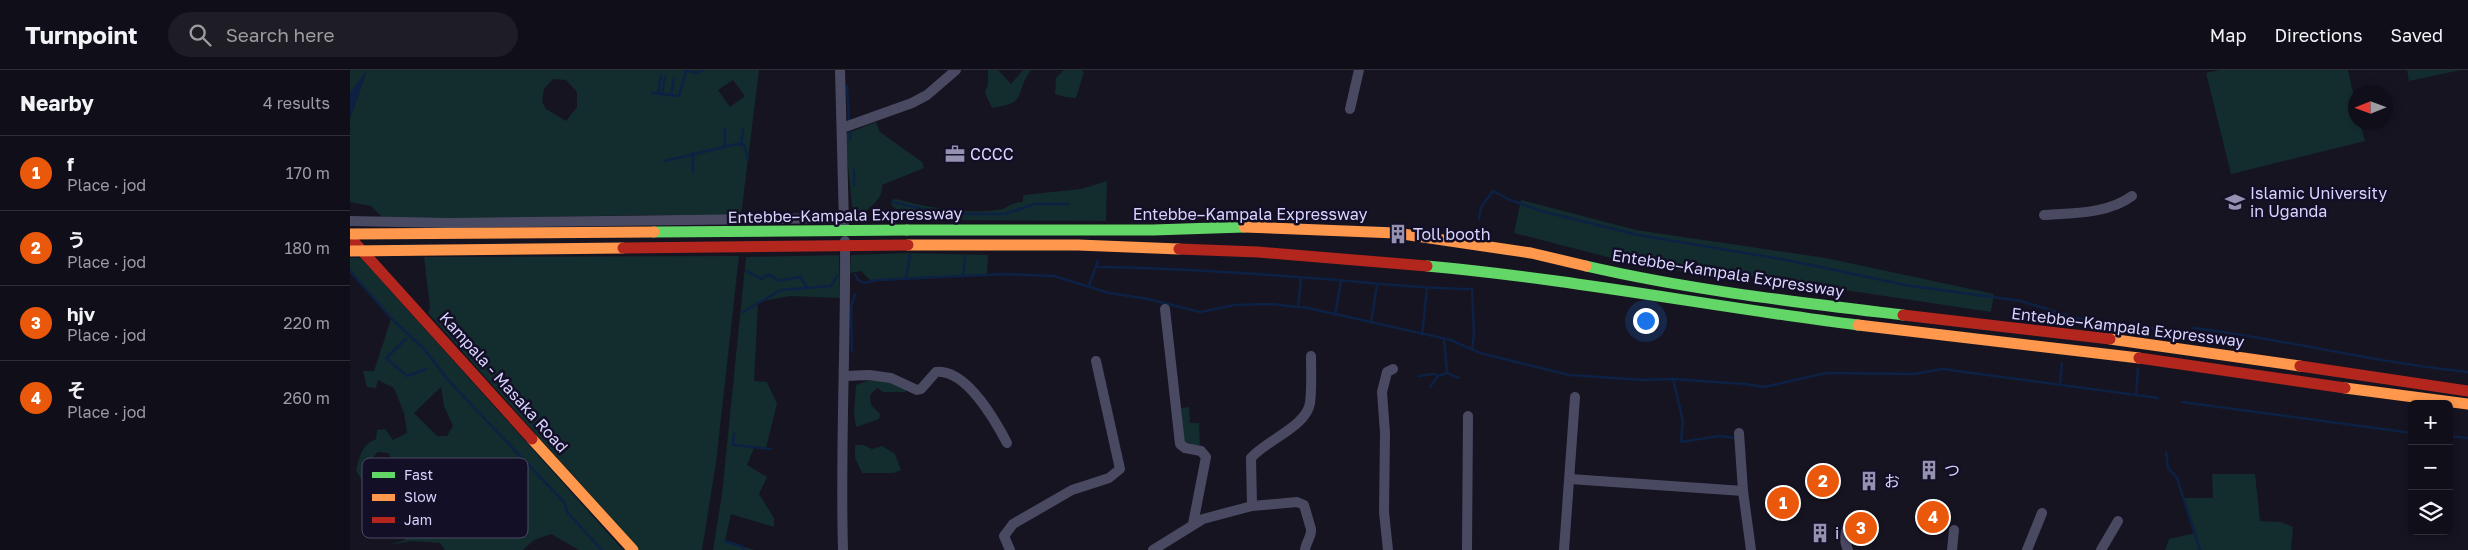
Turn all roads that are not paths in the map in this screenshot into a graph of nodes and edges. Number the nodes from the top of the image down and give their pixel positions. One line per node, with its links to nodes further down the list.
1 (840, 70): 5 (street)
2 (956, 70): 5 (street)
3 (1359, 70): 4 (street)
4 (1350, 109)
5 (842, 128): 8 (street)
6 (2132, 196): 7 (street)
7 (2044, 215)
8 (844, 218): 9 (street); 16 (street)
9 (350, 221)
10 (350, 235): 17 (highway, Entebbe–Kampala Expressway, bridge); 31 (highway, Kampala - Masaka Road)
11 (350, 251): 19 (highway, Entebbe–Kampala Expressway, bridge)
12 (1165, 309): 29 (street)
13 (1312, 356): 25 (street)
14 (1096, 361): 33 (street)
15 (1393, 369): 36 (street)
16 (844, 376): 22 (street); 32 (street)
17 (2468, 391)
18 (1575, 397): 23 (street)
19 (2468, 404)
20 (1468, 416): 37 (street)
21 (1739, 434): 24 (street)
22 (1007, 443)
23 (1570, 479): 24 (street); 38 (street)
24 (1743, 491): 39 (street)
25 (1252, 506): 29 (street); 35 (street)
26 (2042, 513): 42 (street)
27 (1857, 515): 40 (street)
28 (2118, 521): 43 (street)
29 (1193, 524): 34 (street)
30 (1954, 530): 41 (street)
31 (633, 550)
32 (843, 550)
33 (1010, 550)
34 (1153, 550)
35 (1305, 550)
36 (1388, 550)
37 (1467, 550)
38 (1564, 550)
39 (1751, 550)
40 (1848, 550)
41 (1952, 550)
42 (2027, 550)
43 (2101, 550)

